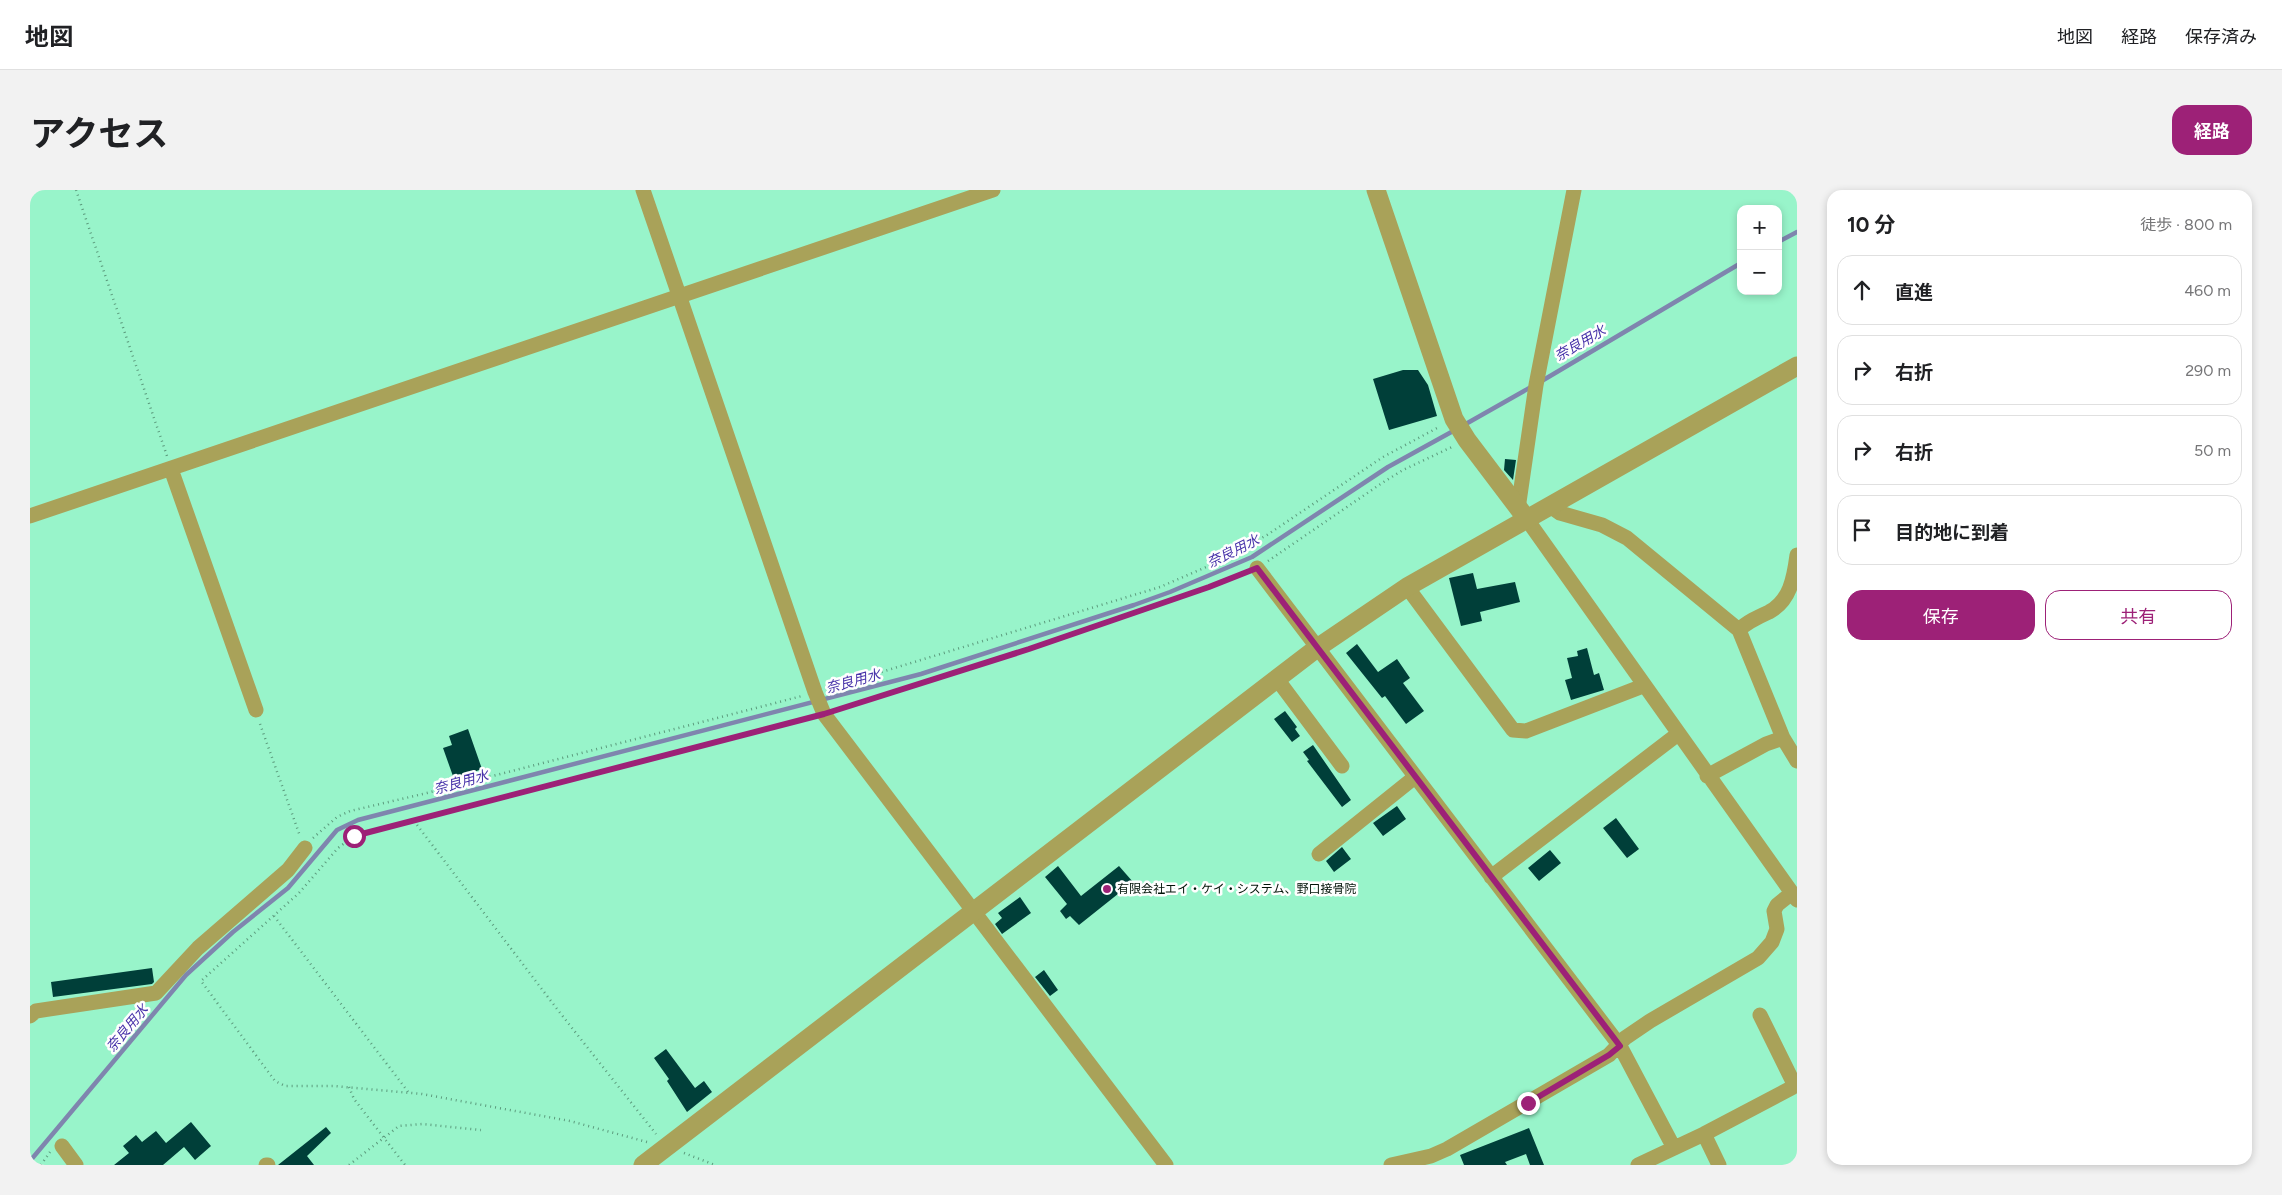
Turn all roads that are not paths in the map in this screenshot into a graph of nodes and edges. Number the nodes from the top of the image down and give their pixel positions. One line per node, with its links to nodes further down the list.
1 (642, 190): 5 (street)
2 (994, 190): 5 (street)
3 (1376, 190): 9 (street)
4 (1574, 190): 9 (street)
5 (679, 296): 7 (street); 29 (street)
6 (1797, 366): 8 (street)
7 (171, 469): 10 (street); 18 (street)
8 (1550, 506): 9 (street); 14 (street)
9 (1522, 514): 13 (street); 17 (street)
10 (30, 516)
11 (1797, 556): 14 (street)
12 (1257, 568): 15 (street)
13 (1407, 587): 15 (street); 17 (street)
14 (1739, 630): 20 (street)
15 (1318, 648): 16 (street); 24 (street)
16 (1277, 679): 22 (street); 29 (street)
17 (1644, 686): 19 (street)
18 (256, 710)
19 (1678, 734): 23 (street); 27 (street)
20 (1783, 738): 21 (street); 23 (street)
21 (1797, 761)
22 (1342, 766)
23 (1708, 776): 28 (street)
24 (1415, 777): 26 (street); 27 (street)
25 (305, 848): 31 (street)
26 (1319, 854)
27 (1491, 877): 32 (street)
28 (1794, 896): 32 (street)
29 (975, 911): 38 (street); 39 (street)
30 (1760, 1015): 33 (street)
31 (30, 1016)
32 (1620, 1046): 36 (street); 40 (street)
33 (1796, 1085): 34 (street)
34 (1704, 1134): 36 (street); 42 (street)
35 (62, 1146): 37 (street)
36 (1674, 1148): 41 (street)
37 (76, 1165)
38 (643, 1165)
39 (1166, 1165)
40 (1391, 1165)
41 (1638, 1165)
42 (1719, 1165)

